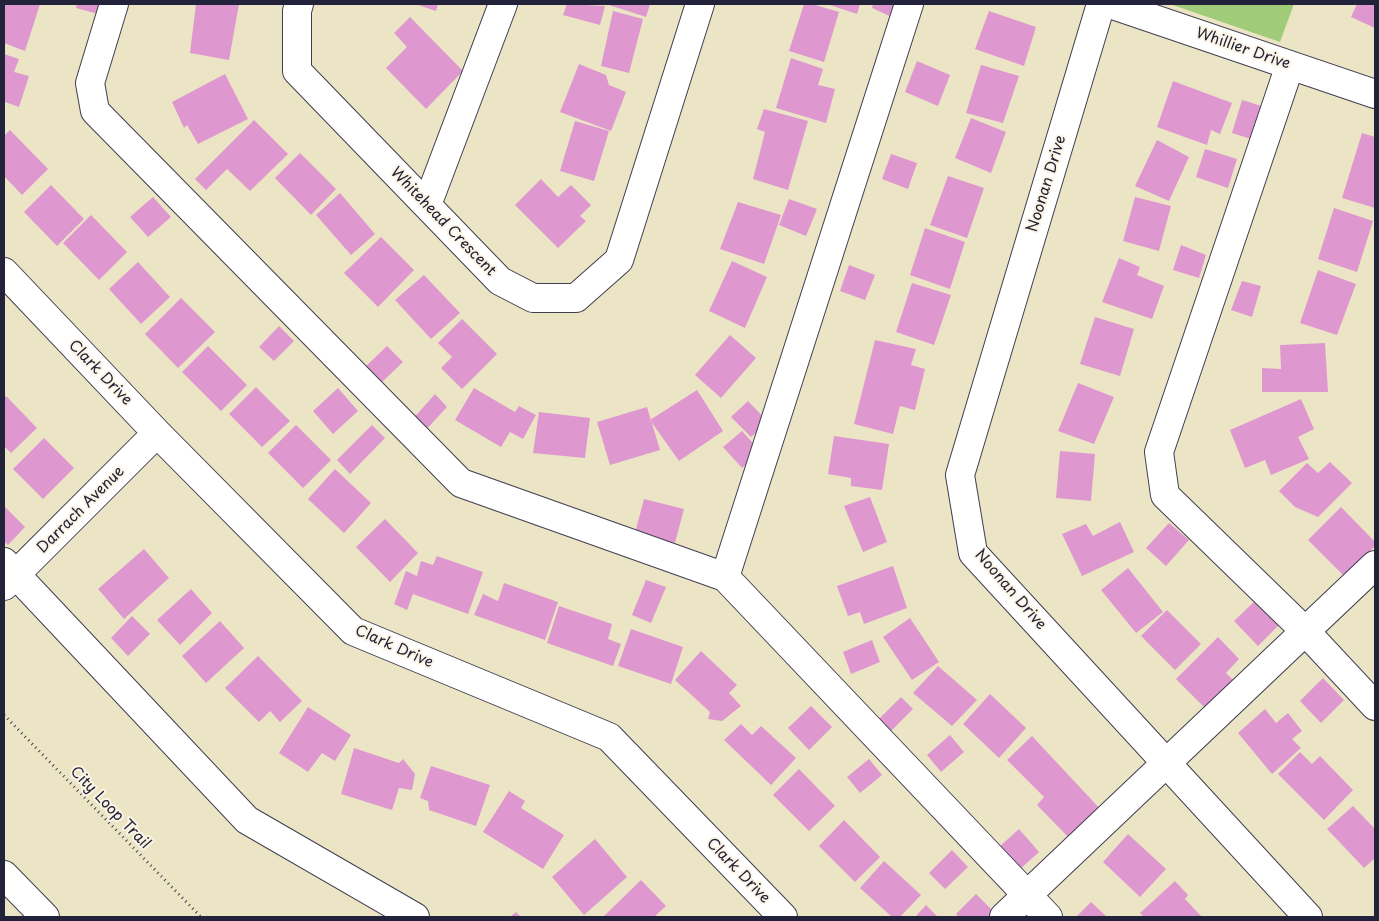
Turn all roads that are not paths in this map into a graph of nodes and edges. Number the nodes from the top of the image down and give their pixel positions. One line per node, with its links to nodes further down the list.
1 (114, 4): 15 (street)
2 (299, 4): 10 (street, Whitehead Crescent)
3 (503, 4): 10 (street)
4 (700, 4): 10 (street, Whitehead Crescent)
5 (909, 4): 15 (street)
6 (1101, 4): 18 (street, Noonan Drive)
7 (1110, 4): 8 (street, Whillier Drive)
8 (1290, 64): 9 (street, Whillier Drive); 16 (street)
9 (1375, 94)
10 (427, 206)
11 (4, 272): 12 (street, Clark Drive)
12 (158, 433): 14 (street, Darrach Avenue); 23 (street, Clark Drive)
13 (1375, 565): 16 (street)
14 (8, 574): 22 (street)
15 (725, 577): 20 (street)
16 (1305, 631): 17 (street); 18 (street)
17 (1375, 706)
18 (1166, 763): 20 (street); 26 (street, Noonan Drive)
19 (4, 875): 21 (street)
20 (1027, 895): 24 (street); 25 (street)
21 (45, 917)
22 (415, 917)
23 (783, 917)
24 (1004, 917)
25 (1048, 917)
26 (1308, 917)

